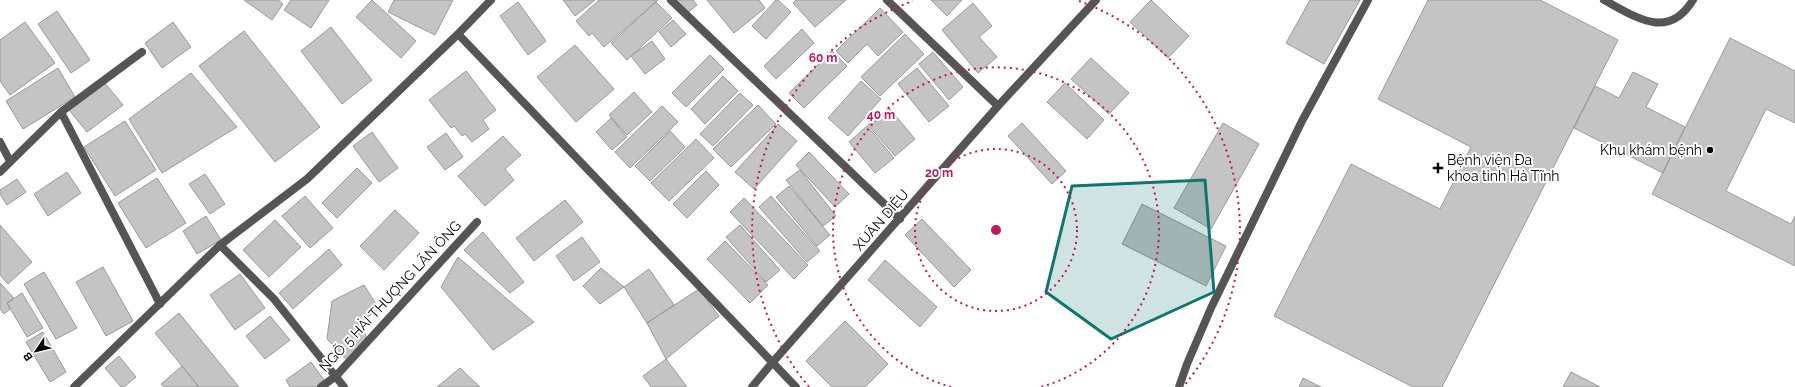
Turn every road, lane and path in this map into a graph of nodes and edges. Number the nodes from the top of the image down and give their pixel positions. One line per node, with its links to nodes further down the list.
1 (491, 0): 8 (street)
2 (671, 0): 15 (street)
3 (887, 0): 10 (street)
4 (1096, 0): 10 (street, XUÂN DIỆU)
5 (1368, 0): 26 (street)
6 (1604, 0): 7 (street)
7 (1693, 0)
8 (458, 34): 17 (street); 19 (street)
9 (142, 52): 11 (street)
10 (998, 106): 15 (street, XUÂN DIỆU)
11 (61, 112): 13 (street); 18 (street)
12 (0, 142): 13 (street)
13 (10, 161): 14 (street)
14 (0, 172)
15 (900, 219): 19 (street, XUÂN DIỆU)
16 (477, 222): 20 (street, NGÕ 5 HẢI THƯỢNG LÃN ÔNG)
17 (220, 245): 18 (street); 20 (street)
18 (160, 304): 21 (street)
19 (772, 362): 24 (street, XUÂN DIỆU); 25 (street)
20 (336, 376): 22 (street, NGÕ 5 HẢI THƯỢNG LÃN ÔNG); 23 (street)
21 (74, 387)
22 (321, 387)
23 (344, 387)
24 (752, 387)
25 (796, 387)
26 (1179, 387)

